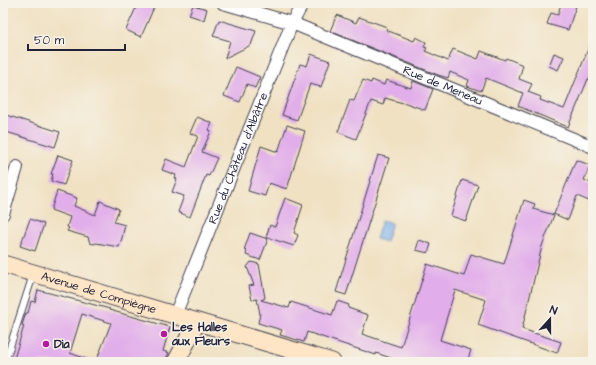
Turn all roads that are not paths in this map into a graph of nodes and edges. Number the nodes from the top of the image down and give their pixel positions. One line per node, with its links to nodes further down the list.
1 (223, 3): 3 (street, Rue de Meneau)
2 (303, 3): 3 (street, Rue du Château d'Albâtre)
3 (292, 23): 4 (street, Rue de Meneau); 9 (street, Rue du Château d'Albâtre)
4 (593, 147)
5 (17, 167): 6 (street)
6 (3, 214)
7 (3, 264): 8 (main road, Avenue de Compiègne)
8 (34, 273): 9 (main road, Avenue de Compiègne); 12 (lane)
9 (175, 315): 10 (main road, Avenue de Compiègne)
10 (197, 322): 11 (main road, Avenue de Compiègne); 13 (main road)
11 (322, 361)
12 (5, 362)
13 (176, 362)

